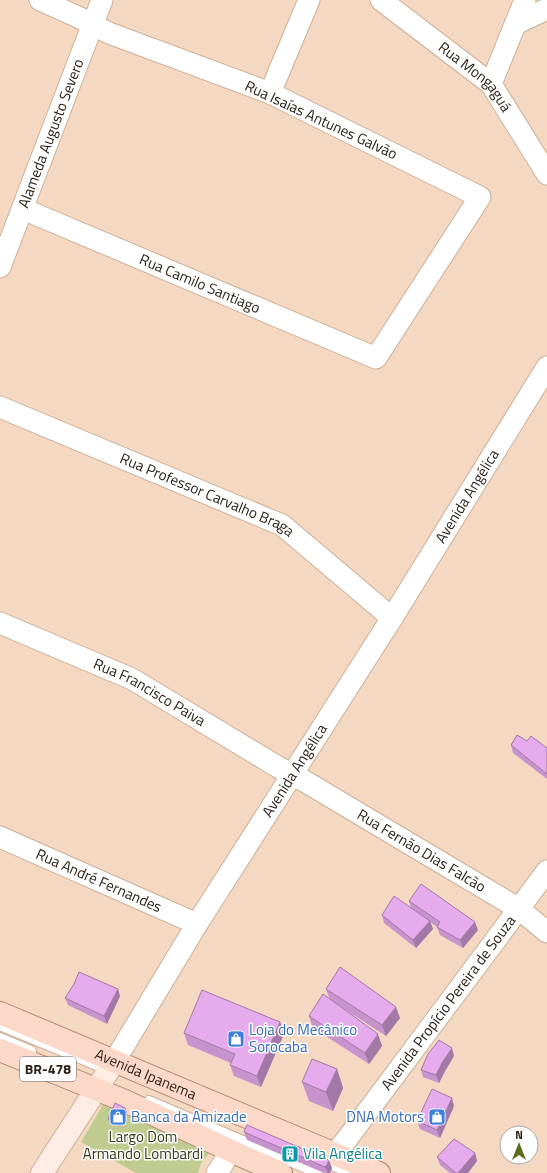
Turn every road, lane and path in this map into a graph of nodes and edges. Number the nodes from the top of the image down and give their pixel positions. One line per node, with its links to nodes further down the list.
1 (40, 0): 7 (street, Rua Isaías Antunes Galvão)
2 (102, 0): 7 (street, Alameda Augusto Severo)
3 (309, 0): 10 (street)
4 (381, 0): 9 (street, Rua Mongaguá)
5 (524, 0): 8 (street)
6 (547, 9): 8 (street)
7 (92, 24): 10 (street, Rua Isaías Antunes Galvão); 12 (street, Alameda Augusto Severo)
8 (515, 24): 9 (street)
9 (491, 84): 11 (street, Rua Mongaguá)
10 (270, 93): 14 (street, Rua Isaías Antunes Galvão)
11 (547, 174)
12 (23, 209): 13 (street, Alameda Augusto Severo); 14 (street, Rua Camilo Santiago)
13 (0, 267)
14 (376, 358)
15 (547, 367): 17 (street, Avenida Angélica)
16 (0, 407): 17 (street, Rua Professor Carvalho Braga)
17 (392, 618): 19 (street, Avenida Angélica)
18 (0, 623): 19 (street, Rua Francisco Paiva)
19 (292, 774): 22 (street, Rua Fernão Dias Falcão); 23 (street, Avenida Angélica)
20 (0, 837): 23 (street, Rua André Fernandes)
21 (547, 870): 22 (street, Avenida Propício Pereira de Souza)
22 (519, 910): 24 (street, Rua Fernão Dias Falcão); 32 (street, Avenida Propício Pereira de Souza)
23 (197, 924): 30 (street, Avenida Angélica)
24 (547, 932)
25 (0, 1013): 30 (main road, Avenida Ipanema / BR-478)
26 (0, 1025): 30 (lane)
27 (0, 1038): 29 (lane)
28 (0, 1050): 30 (main road, Avenida Ipanema / BR-478)
29 (43, 1056)
30 (106, 1076): 32 (main road, Avenida Ipanema / BR-478); 34 (main road, Avenida Ipanema / BR-478); 35 (street, Avenida Angélica)
31 (143, 1098): 37 (lane)
32 (336, 1154): 39 (main road, Avenida Ipanema / BR-478)
33 (308, 1155): 38 (lane)
34 (220, 1162): 36 (main road, Avenida Ipanema / BR-478)
35 (42, 1173)
36 (281, 1173)
37 (318, 1173)
38 (351, 1173)
39 (379, 1173)

